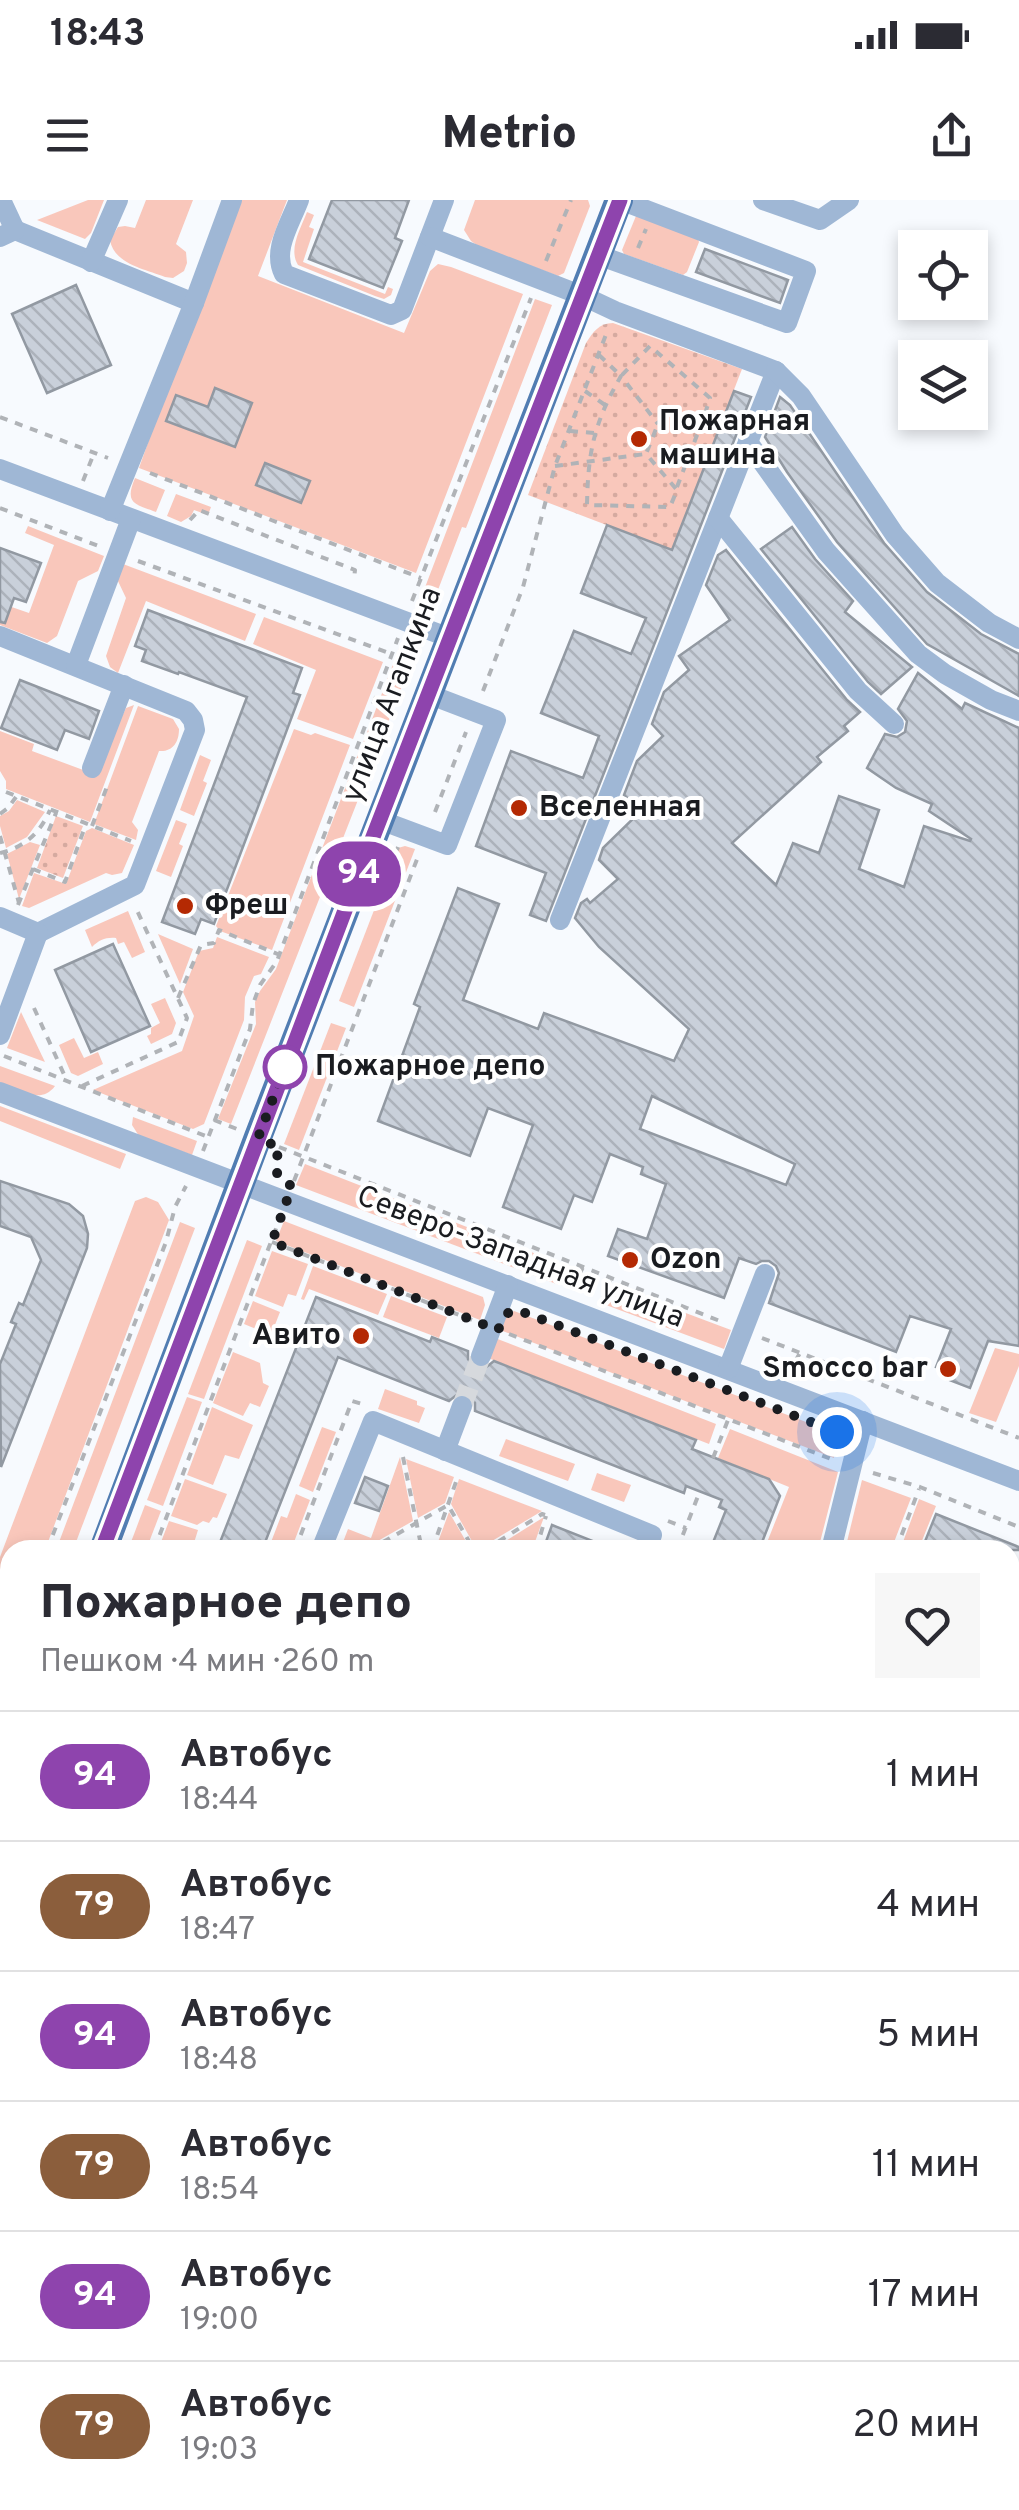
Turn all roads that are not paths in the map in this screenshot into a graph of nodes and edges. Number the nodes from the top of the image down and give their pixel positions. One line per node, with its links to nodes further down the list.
1 (1, 200): 9 (street)
2 (118, 200): 12 (street)
3 (232, 200): 14 (street)
4 (299, 200): 10 (street)
5 (444, 200): 10 (street)
6 (620, 200): 11 (main road, улица Агапкина); 11 (street)
7 (764, 200): 8 (street)
8 (849, 200)
9 (7, 234): 12 (street)
10 (430, 237): 13 (street)
11 (598, 255): 13 (main road, улица Агапкина)
12 (92, 262): 14 (street)
13 (583, 296): 15 (street); 22 (main road, улица Агапкина)
14 (194, 303): 18 (street)
15 (776, 371): 16 (street); 23 (street)
16 (748, 442): 19 (street); 27 (street)
17 (0, 469): 18 (street)
18 (110, 511): 20 (street)
19 (718, 518): 28 (street); 32 (street)
20 (131, 519): 22 (street); 24 (street)
21 (0, 636): 24 (street)
22 (450, 638): 26 (main road, улица Агапкина)
23 (1019, 640)
24 (76, 665): 25 (street)
25 (124, 685): 29 (street); 33 (street)
26 (428, 694): 30 (main road, улица Агапкина); 30 (street)
27 (1019, 711)
28 (894, 724)
29 (92, 768)
30 (404, 829): 36 (main road, улица Агапкина)
31 (0, 917): 33 (street)
32 (560, 920)
33 (38, 933): 34 (street)
34 (1, 1045)
35 (0, 1092): 36 (street, Северо-Западная улица)
36 (242, 1183): 38 (street, Северо-Западная улица); 45 (main road, улица Агапкина)
37 (765, 1274): 40 (street)
38 (508, 1285): 39 (street); 40 (street, Северо-Западная улица)
39 (481, 1356)
40 (728, 1369): 42 (street, Северо-Западная улица)
41 (462, 1406): 43 (street)
42 (863, 1421): 44 (street, Северо-Западная улица); 48 (street)
43 (454, 1454): 46 (street); 47 (street)
44 (1019, 1481)
45 (106, 1540)
46 (326, 1540)
47 (650, 1540)
48 (834, 1540)

